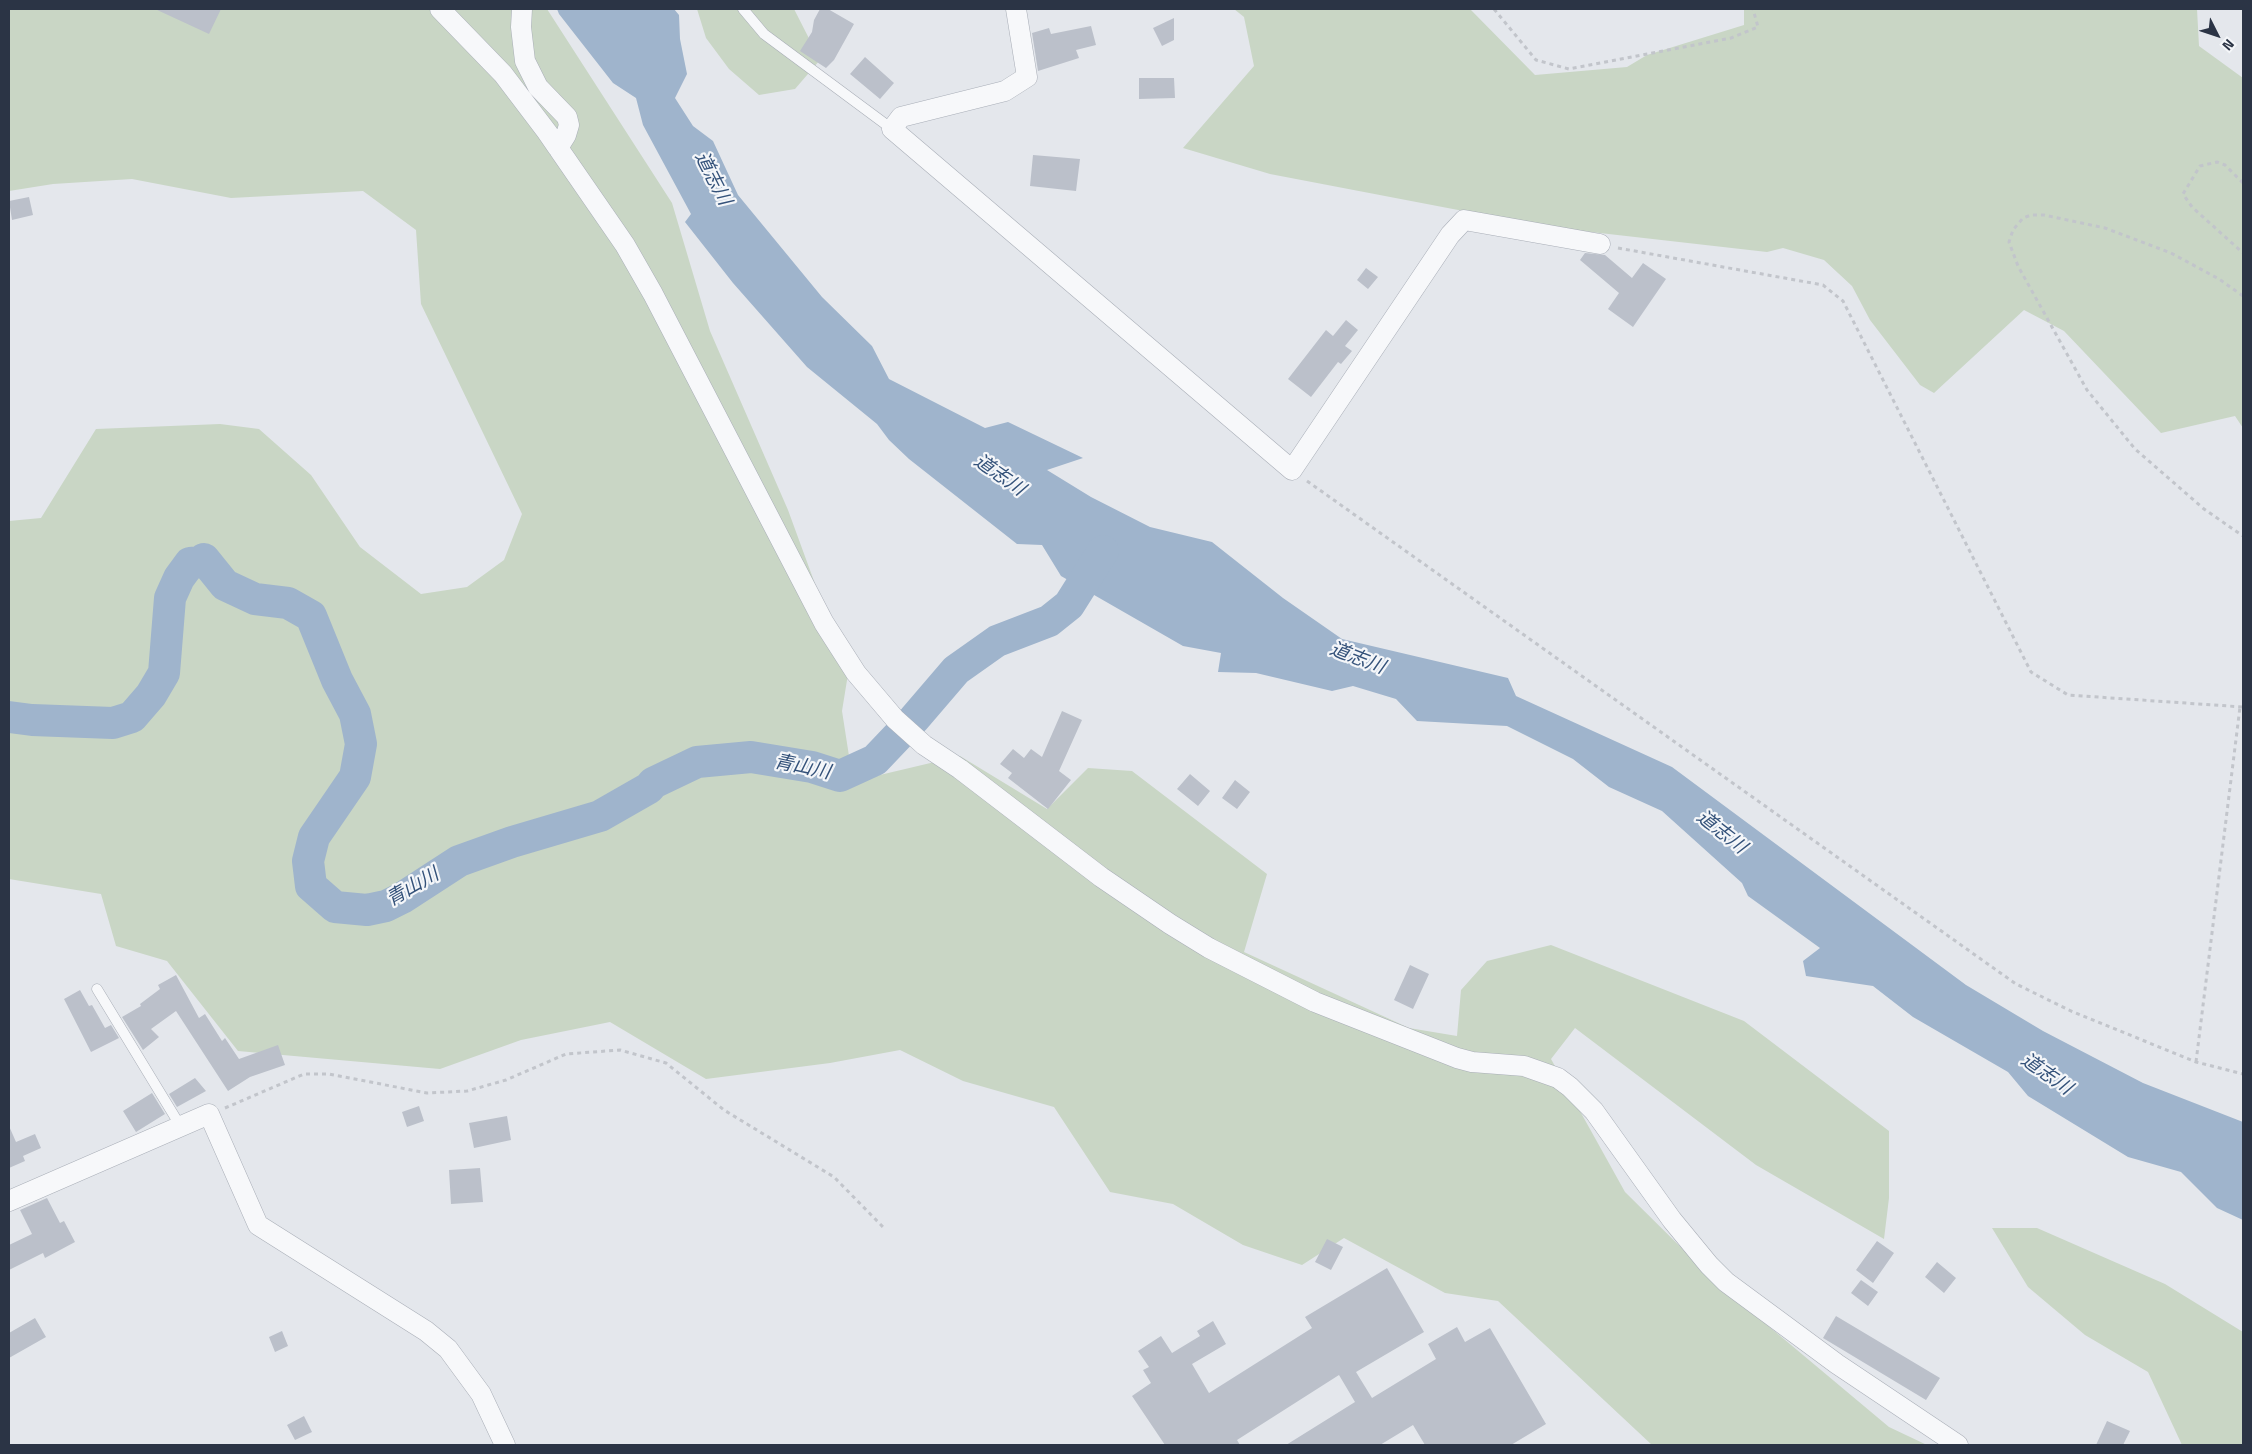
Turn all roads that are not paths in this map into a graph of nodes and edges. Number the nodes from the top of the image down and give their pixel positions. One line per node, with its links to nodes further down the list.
1 (440, 9): 6 (street)
2 (522, 9): 6 (street)
3 (743, 9): 5 (lane)
4 (1016, 9): 5 (street)
5 (892, 129): 7 (street)
6 (558, 148): 12 (street)
7 (1600, 244)
8 (97, 988): 9 (lane)
9 (181, 1128): 10 (street); 11 (street)
10 (9, 1201)
11 (505, 1445)
12 (1958, 1445)

